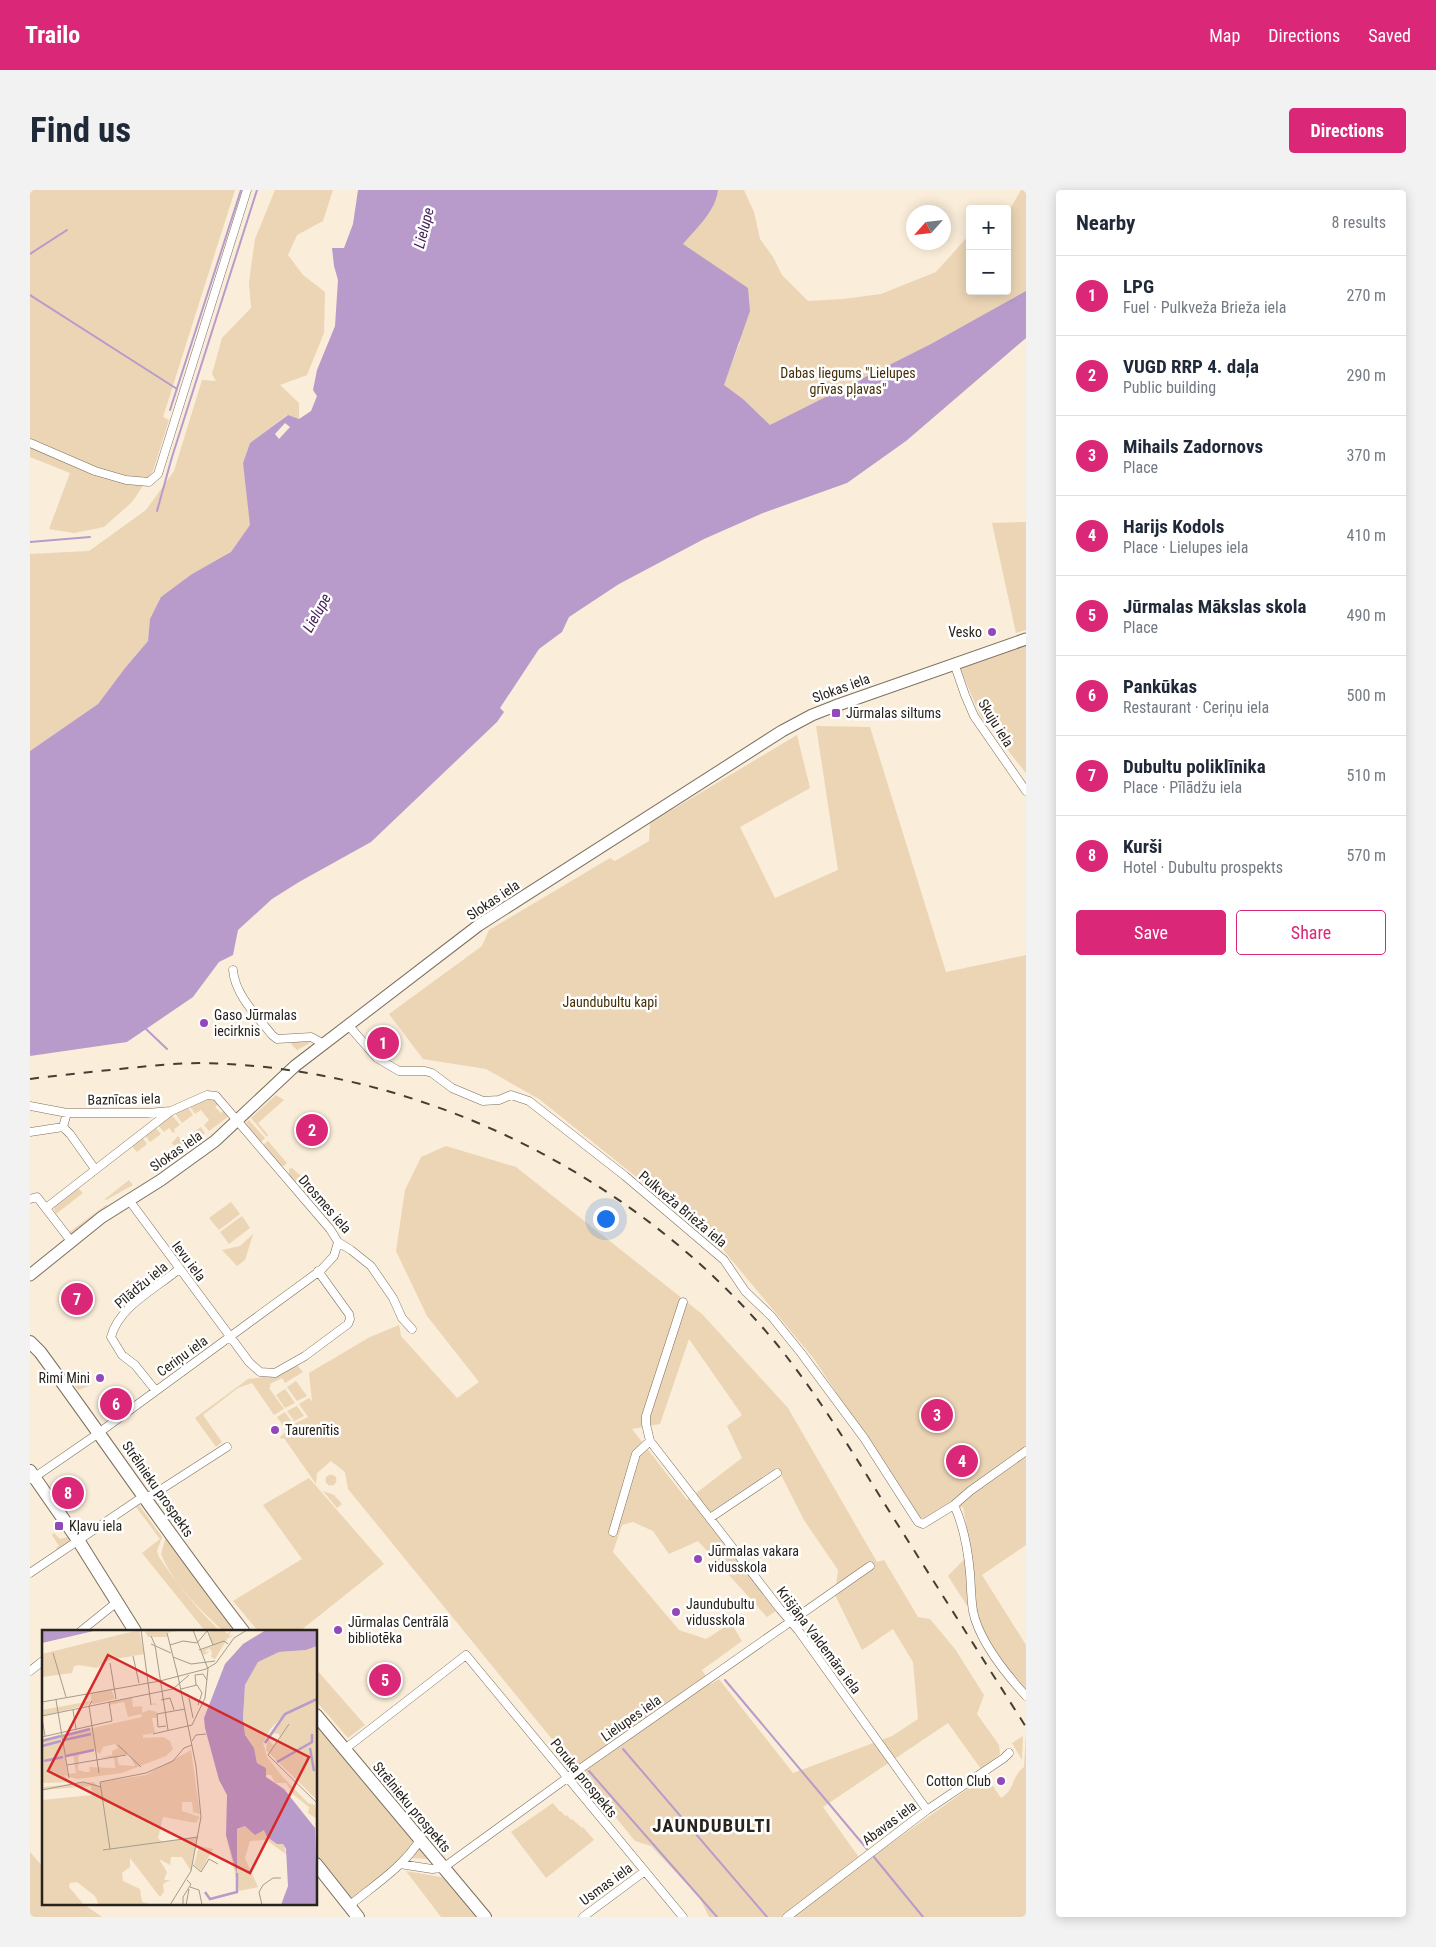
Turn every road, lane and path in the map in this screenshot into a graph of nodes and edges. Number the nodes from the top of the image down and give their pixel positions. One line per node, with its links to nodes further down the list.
1 (247, 190): 2 (street)
2 (30, 444)
3 (1026, 639): 4 (main road, Slokas iela)
4 (954, 663): 5 (street, Skuju iela); 7 (main road, Slokas iela)
5 (1026, 791)
6 (233, 970): 8 (street)
7 (348, 1026): 8 (main road, Slokas iela); 37 (street, Pulkveža Brieža iela)
8 (324, 1044): 13 (main road, Slokas iela)
9 (216, 1096): 11 (street, Baznīcas iela); 13 (street, Drosmes iela)
10 (30, 1106): 12 (street, Baznīcas iela)
11 (171, 1111): 12 (street, Baznīcas iela); 16 (street)
12 (66, 1113): 14 (street)
13 (237, 1122): 18 (main road, Slokas iela); 21 (street, Drosmes iela)
14 (63, 1127): 15 (street); 16 (street)
15 (30, 1132)
16 (95, 1168): 19 (street)
17 (30, 1199): 19 (street)
18 (128, 1200): 20 (main road, Slokas iela); 22 (street, Ievu iela)
19 (46, 1208): 20 (street)
20 (71, 1241): 24 (main road, Slokas iela)
21 (338, 1242): 23 (street, Ceriņu iela); 26 (street, Drosmes iela)
22 (179, 1269): 27 (street, Ievu iela); 29 (street, Pīlādžu iela)
23 (318, 1271): 27 (street, Ceriņu iela); 27 (street, Ievu iela)
24 (30, 1275)
25 (683, 1302): 31 (street)
26 (412, 1329)
27 (230, 1337): 29 (street, Ceriņu iela)
28 (30, 1342): 30 (main road, Strēlnieku prospekts)
29 (156, 1391): 30 (street, Ceriņu iela)
30 (100, 1432): 35 (street, Ceriņu iela); 36 (main road, Strēlnieku prospekts)
31 (650, 1440): 38 (street, Krišjāņa Valdemāra iela); 39 (street)
32 (227, 1447): 36 (street)
33 (1026, 1451): 37 (street)
34 (777, 1473): 38 (street)
35 (32, 1476): 40 (main road)
36 (146, 1498): 40 (street); 47 (main road, Strēlnieku prospekts)
37 (954, 1505): 50 (street)
38 (710, 1518): 44 (street, Krišjāņa Valdemāra iela)
39 (613, 1532)
40 (78, 1540): 42 (street); 43 (main road)
41 (870, 1566): 44 (street, Lielupes iela)
42 (30, 1573)
43 (117, 1602): 45 (street); 46 (main road)
44 (791, 1621): 54 (street, Lielupes iela); 55 (street, Krišjāņa Valdemāra iela)
45 (82, 1630)
46 (134, 1630)
47 (242, 1630)
48 (42, 1662): 49 (street)
49 (30, 1672)
50 (1026, 1696)
51 (318, 1717): 52 (main road, Strēlnieku prospekts)
52 (345, 1748): 54 (street, Poruka prospekts); 56 (main road, Strēlnieku prospekts)
53 (1009, 1753): 55 (street, Abavas iela)
54 (567, 1778): 59 (street, Lielupes iela); 60 (street, Poruka prospekts)
55 (927, 1810): 66 (street, Abavas iela)
56 (420, 1840): 57 (street); 59 (main road, Strēlnieku prospekts)
57 (400, 1864): 59 (street); 61 (street)
58 (318, 1867): 61 (main road)
59 (443, 1868): 63 (main road, Strēlnieku prospekts)
60 (645, 1871): 64 (street, Usmas iela); 65 (street, Poruka prospekts)
61 (349, 1906): 62 (main road)
62 (358, 1917)
63 (485, 1917)
64 (583, 1917)
65 (683, 1917)
66 (787, 1917)

